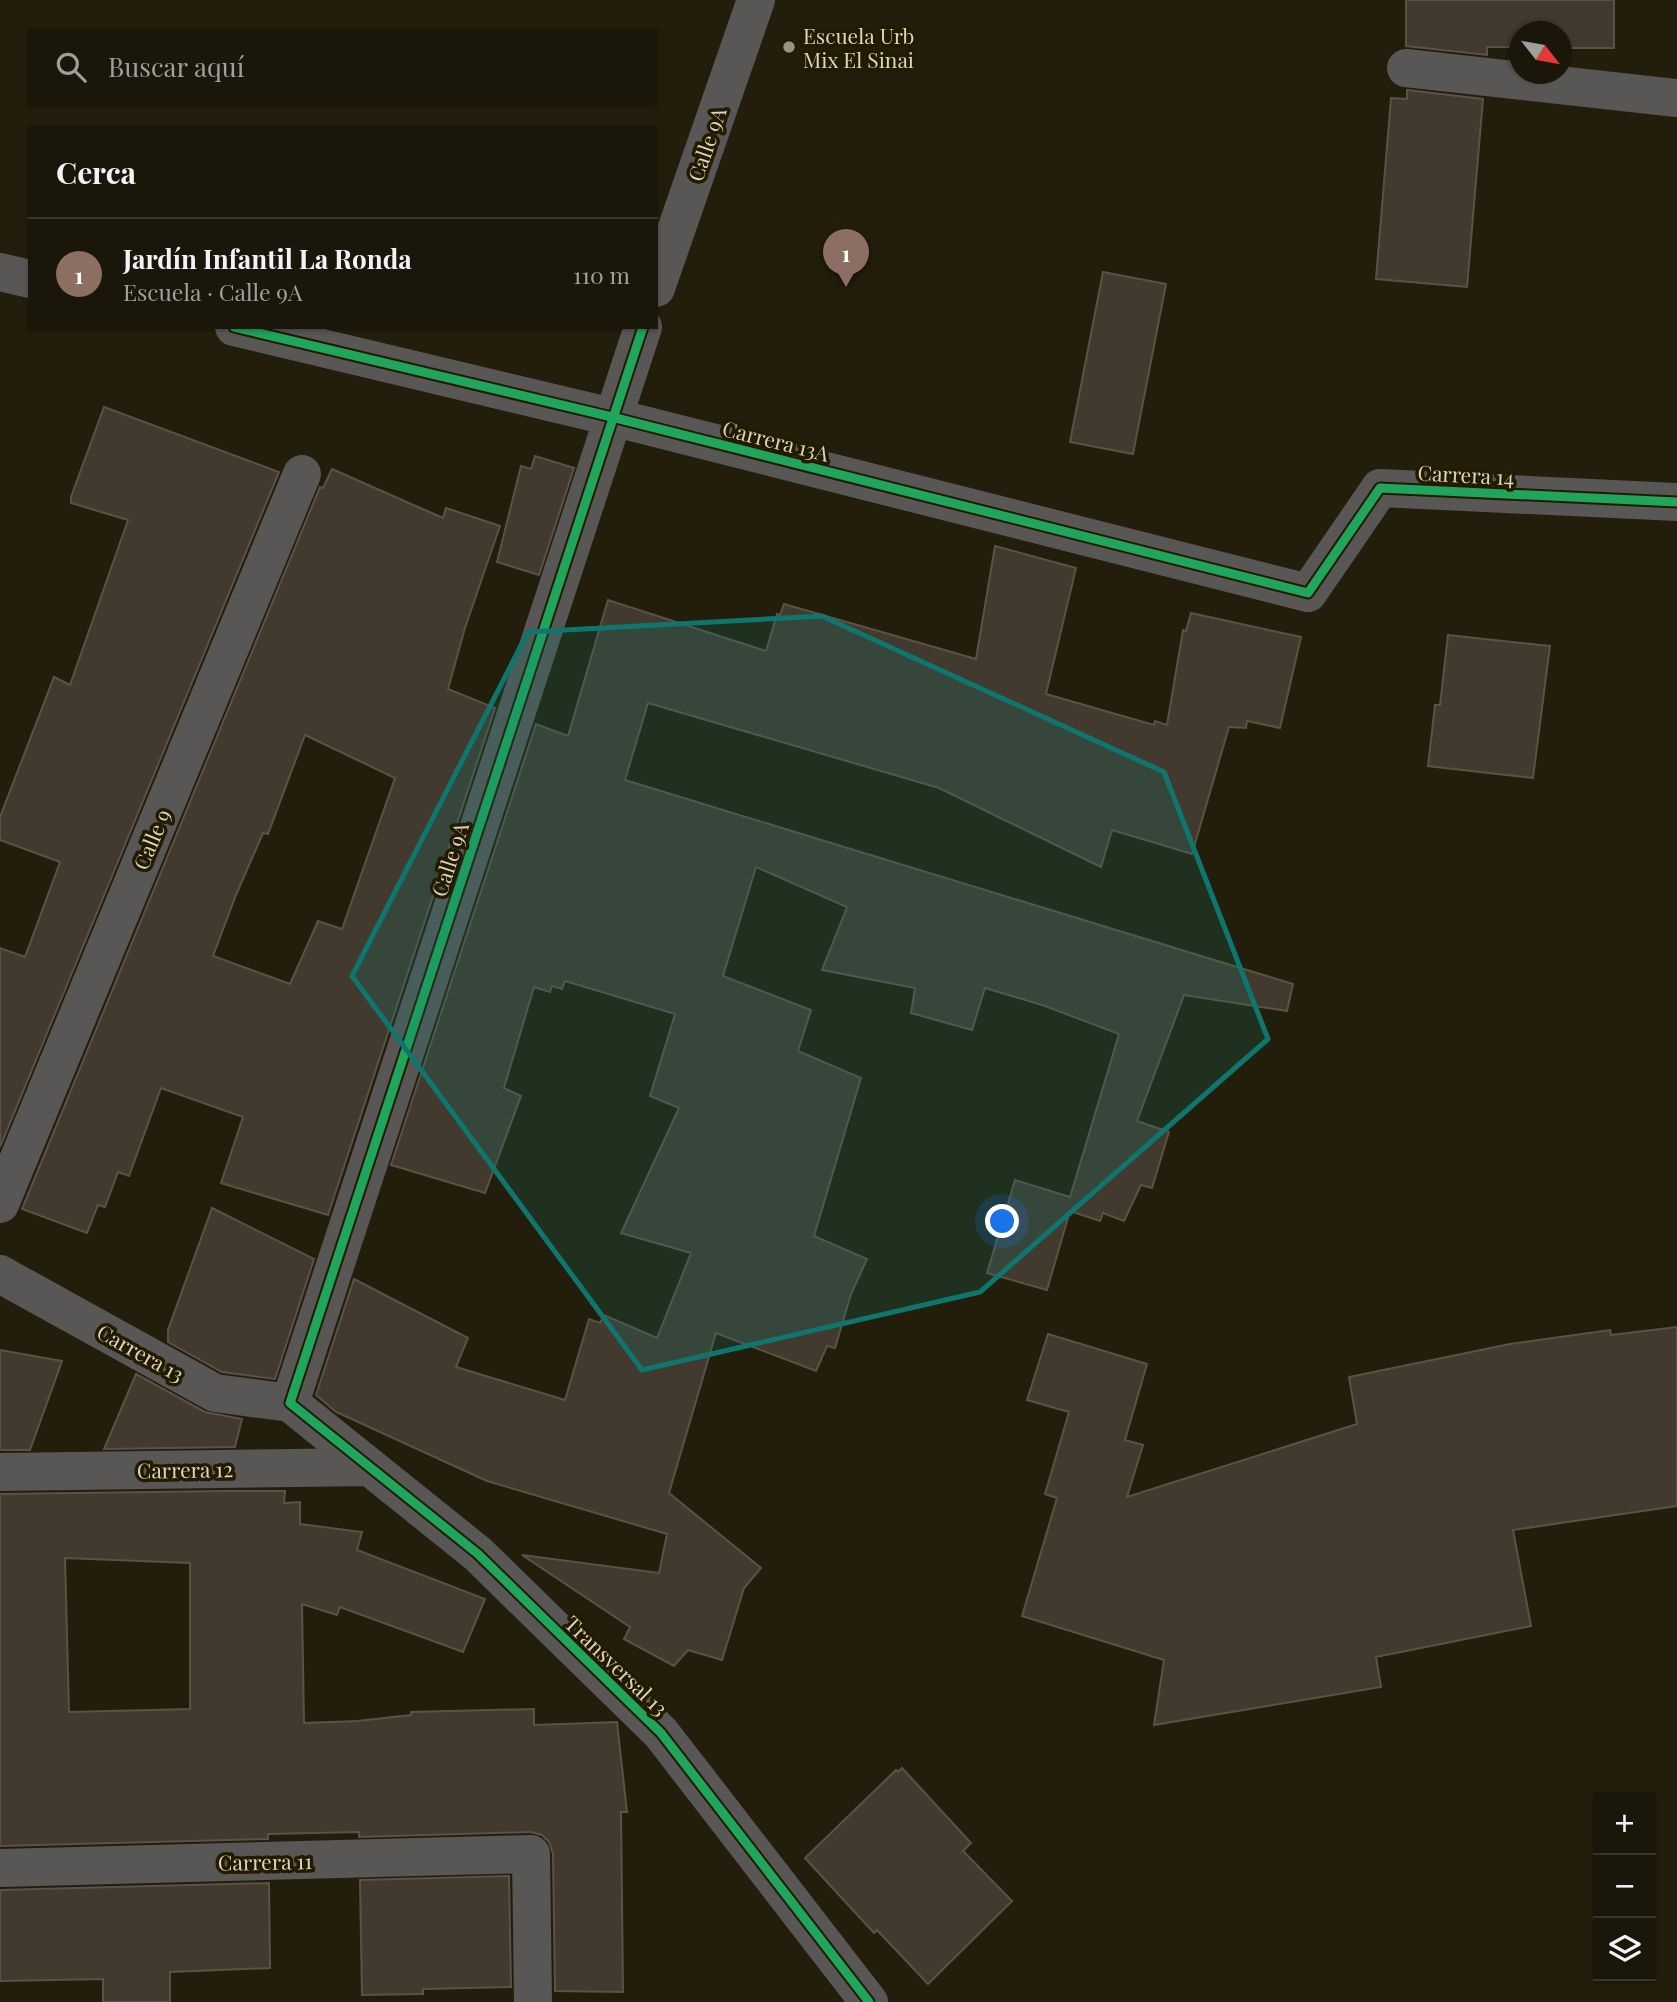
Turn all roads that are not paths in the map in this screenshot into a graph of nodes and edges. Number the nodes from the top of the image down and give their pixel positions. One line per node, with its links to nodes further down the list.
1 (756, 0): 6 (street, Calle 9A)
2 (1406, 68): 3 (street)
3 (1677, 98)
4 (0, 272): 5 (street)
5 (28, 279)
6 (658, 282)
7 (242, 329): 9 (street, Carrera 13A)
8 (642, 329): 9 (street, Calle 9A)
9 (612, 416): 12 (street, Carrera 13A); 15 (street, Calle 9A)
10 (302, 474): 13 (street, Calle 9)
11 (1677, 502): 12 (street, Carrera 14)
12 (1308, 593)
13 (0, 1204)
14 (0, 1274): 15 (street, Carrera 13)
15 (290, 1402): 16 (street, Transversal 13)
16 (370, 1467): 17 (street, Carrera 12); 20 (street, Transversal 13)
17 (0, 1472)
18 (0, 1868): 19 (street, Carrera 11)
19 (533, 2002)
20 (869, 2002)

